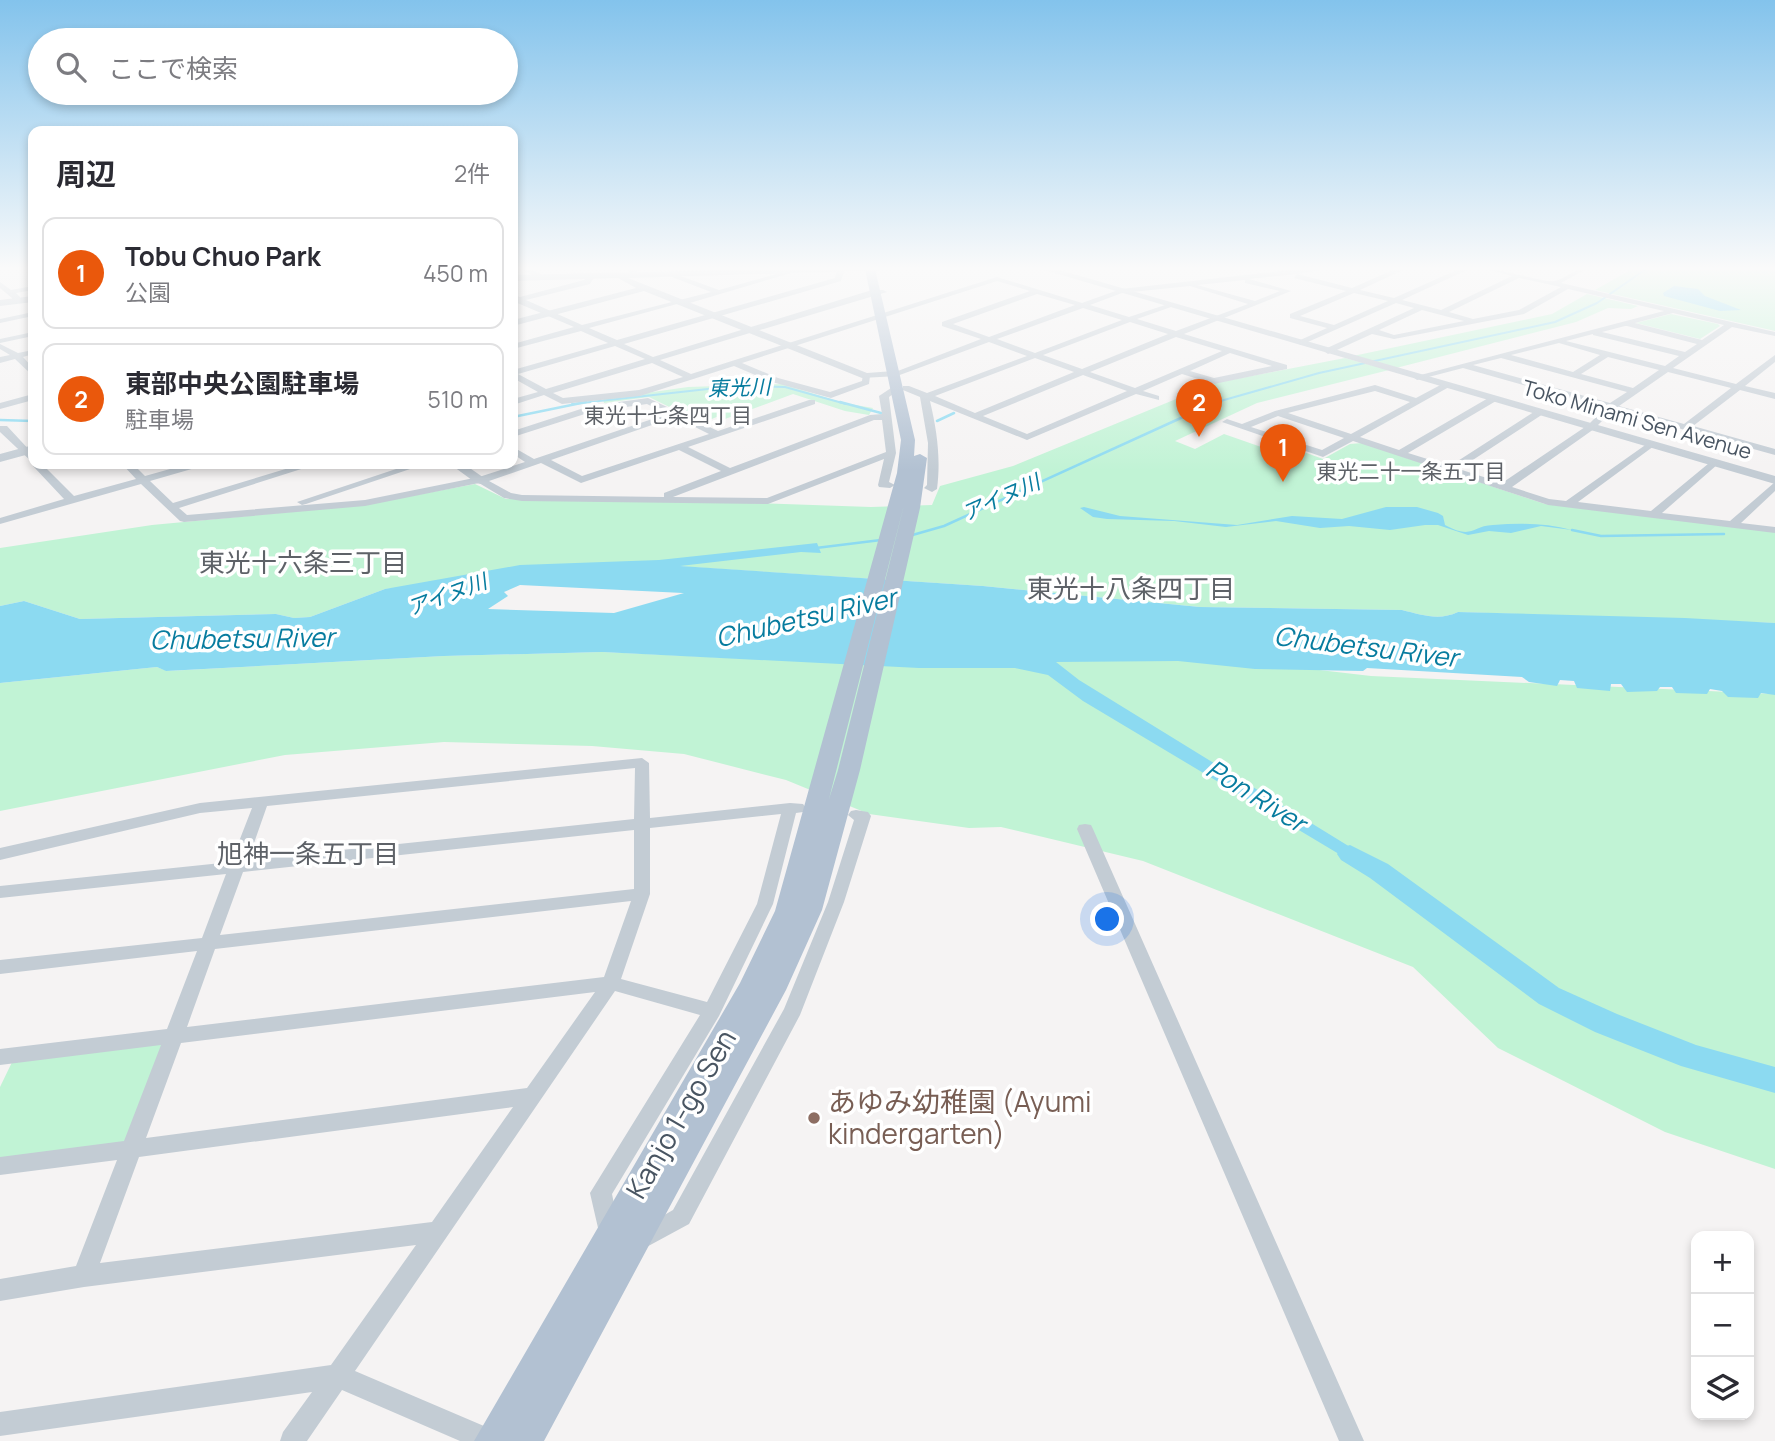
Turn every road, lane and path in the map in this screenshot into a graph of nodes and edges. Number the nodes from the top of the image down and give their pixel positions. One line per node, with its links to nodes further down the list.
1 (26, 336): 26 (street)
2 (552, 336): 27 (street)
3 (601, 336): 23 (street)
4 (640, 336): 23 (street)
5 (729, 336): 38 (street)
6 (765, 336): 28 (street)
7 (820, 336): 28 (street)
8 (890, 336): 52 (main road)
9 (978, 336): 21 (street)
10 (999, 336): 21 (street)
11 (1087, 336): 35 (street)
12 (1171, 336): 46 (street)
13 (1185, 336): 29 (street)
14 (1277, 336): 24 (street, Toko Minami Sen Avenue)
15 (1316, 336): 24 (street)
16 (1360, 336): 30 (street)
17 (1582, 336): 22 (street)
18 (1608, 336): 33 (street)
19 (1676, 336): 25 (street)
20 (1714, 336): 25 (street)
21 (988, 340): 35 (street); 52 (street)
22 (1560, 342): 32 (street); 36 (street)
23 (616, 343): 38 (street); 45 (street)
24 (1301, 343): 30 (street, Toko Minami Sen Avenue)
25 (1704, 343): 33 (street)
26 (0, 344): 34 (street)
27 (518, 346)
28 (789, 346): 40 (street); 48 (street)
29 (1231, 350): 44 (street); 44 (street)
30 (1328, 351): 51 (street, Toko Minami Sen Avenue)
31 (28, 353): 34 (street)
32 (1607, 354): 43 (street); 47 (street)
33 (1686, 355): 43 (street)
34 (17, 356): 39 (street); 42 (street)
35 (1035, 356): 46 (street); 59 (street)
36 (1502, 356): 41 (street); 47 (street)
37 (1775, 358): 54 (street)
38 (652, 359): 50 (street); 57 (street)
39 (0, 360)
40 (734, 363): 48 (street); 50 (street)
41 (1462, 365): 51 (street); 67 (street)
42 (28, 368)
43 (1667, 369): 54 (street); 56 (street)
44 (1182, 371): 55 (street)
45 (518, 372)
46 (1083, 372): 55 (street); 71 (street)
47 (1574, 375): 56 (street)
48 (866, 376): 52 (street)
49 (518, 377): 57 (street)
50 (691, 377): 57 (street)
51 (1417, 377): 53 (street, Toko Minami Sen Avenue)
52 (900, 380): 59 (street); 72 (street); 137 (main road, Kanjo 1-go Sen)
53 (1446, 385): 62 (street, Toko Minami Sen Avenue); 64 (street)
54 (1738, 387): 58 (street); 76 (street)
55 (1136, 391): 61 (street); 71 (street)
56 (1635, 391): 67 (street)
57 (545, 392): 63 (street)
58 (1775, 396)
59 (925, 397): 71 (street); 108 (street)
60 (28, 398): 65 (street)
61 (1156, 398)
62 (1493, 399): 68 (street, Toko Minami Sen Avenue); 88 (street)
63 (518, 400)
64 (1417, 401): 69 (street); 80 (street)
65 (6, 402)
66 (812, 402): 79 (street)
67 (1611, 407): 75 (street); 76 (street)
68 (1540, 412): 75 (street, Toko Minami Sen Avenue); 101 (street)
69 (1278, 413): 74 (street); 80 (street)
70 (675, 414): 78 (street); 79 (street); 91 (street)
71 (975, 416)
72 (887, 417): 87 (street); 102 (street)
73 (1227, 422): 74 (street)
74 (1242, 427): 80 (street)
75 (1591, 427): 82 (street, Toko Minami Sen Avenue); 107 (street)
76 (1686, 427): 84 (street)
77 (0, 429): 85 (street)
78 (518, 432)
79 (719, 435): 83 (street)
80 (1353, 437): 88 (street)
81 (1775, 439): 84 (street)
82 (1651, 444): 92 (street, Toko Minami Sen Avenue); 111 (street)
83 (679, 446): 91 (street); 102 (street)
84 (1770, 450)
85 (28, 452)
86 (518, 452): 91 (street)
87 (891, 453): 106 (street); 109 (street)
88 (1401, 453): 101 (street)
89 (28, 456): 90 (street)
90 (0, 458)
91 (538, 460): 93 (street)
92 (1714, 463): 105 (street, Toko Minami Sen Avenue); 115 (street)
93 (518, 467)
94 (44, 469): 110 (street)
95 (132, 469): 103 (street)
96 (181, 469): 103 (street)
97 (296, 469): 113 (street)
98 (405, 469): 114 (street)
99 (464, 469): 104 (street)
100 (512, 469): 104 (street)
101 (1451, 470): 107 (street)
102 (728, 471): 109 (street)
103 (143, 480): 110 (street); 113 (street)
104 (481, 480): 109 (street); 114 (street)
105 (1775, 482): 117 (street)
106 (886, 485)
107 (1504, 487): 111 (street)
108 (930, 488)
109 (660, 498)
110 (71, 500): 116 (street)
111 (1569, 504): 115 (street)
112 (0, 507): 116 (street)
113 (171, 507): 114 (street)
114 (278, 510)
115 (1653, 515): 117 (street)
116 (5, 520)
117 (1732, 525): 118 (street)
118 (1775, 530)
119 (261, 803): 121 (street); 123 (street); 124 (street)
120 (856, 815): 137 (street)
121 (644, 824): 124 (street); 126 (street); 130 (street)
122 (1085, 829): 145 (street)
123 (0, 854)
124 (239, 866): 125 (street); 127 (street)
125 (0, 892)
126 (642, 894): 127 (street); 129 (street)
127 (208, 944): 128 (street); 131 (street)
128 (0, 967)
129 (611, 983): 130 (street); 131 (street); 133 (street)
130 (712, 1011): 137 (street)
131 (174, 1036): 132 (street); 134 (street)
132 (0, 1057)
133 (532, 1096): 134 (street); 136 (street)
134 (133, 1148): 135 (street); 138 (street)
135 (0, 1166)
136 (436, 1232): 138 (street); 140 (street)
137 (621, 1242): 143 (main road, Kanjo 1-go Sen); 144 (main road, Kanjo 1-go Sen)
138 (84, 1276): 139 (street)
139 (0, 1290)
140 (339, 1376): 141 (street); 142 (street); 143 (street)
141 (0, 1424)
142 (292, 1441)
143 (491, 1441)
144 (524, 1441)
145 (1352, 1441)

